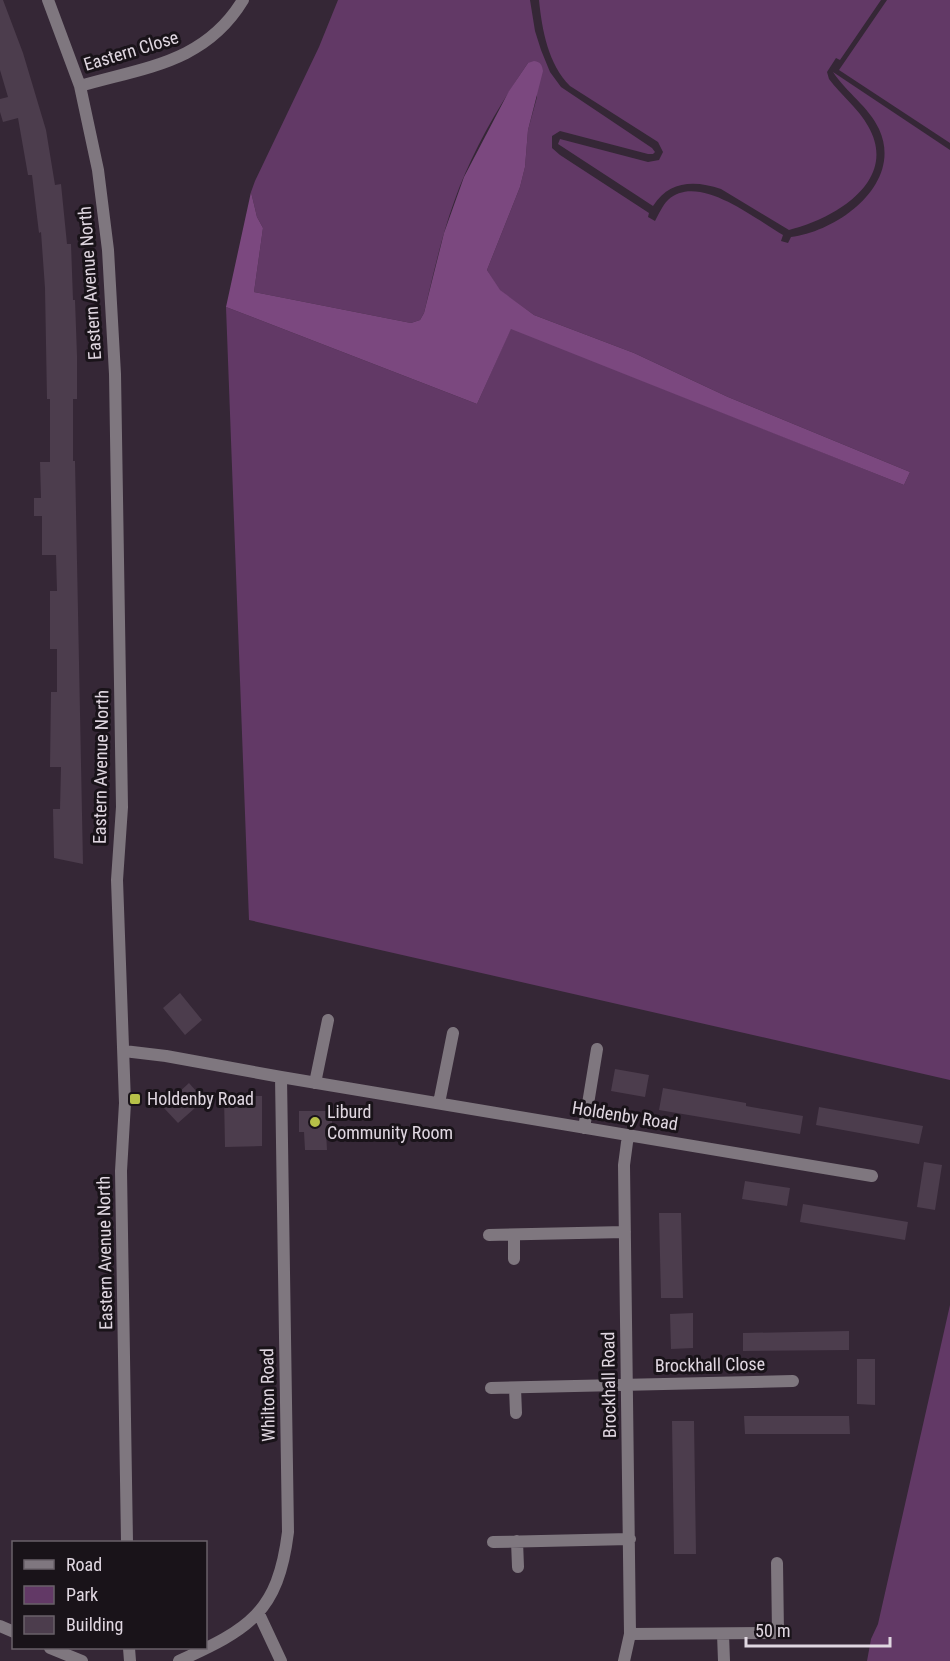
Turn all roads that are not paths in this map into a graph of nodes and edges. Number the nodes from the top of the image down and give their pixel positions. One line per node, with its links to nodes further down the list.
1 (48, 0): 3 (street, Eastern Avenue North)
2 (243, 0): 3 (street, Eastern Close)
3 (80, 86): 7 (street, Eastern Avenue North)
4 (328, 1020): 9 (street)
5 (453, 1033): 10 (street)
6 (597, 1049): 11 (street)
7 (124, 1051): 8 (street, Holdenby Road); 24 (street, Eastern Avenue North)
8 (281, 1077): 9 (street, Holdenby Road); 29 (street, Whilton Road)
9 (315, 1083): 10 (street, Holdenby Road)
10 (439, 1103): 11 (street, Holdenby Road)
11 (584, 1128): 12 (street, Holdenby Road)
12 (628, 1135): 13 (street, Holdenby Road); 14 (street, Brockhall Road)
13 (872, 1176)
14 (625, 1232): 16 (street); 19 (street, Brockhall Road)
15 (489, 1235): 16 (street)
16 (514, 1235): 17 (street)
17 (514, 1259)
18 (793, 1381): 19 (street, Brockhall Close)
19 (627, 1385): 20 (street, Brockhall Close); 23 (street, Brockhall Road)
20 (515, 1388): 21 (street, Brockhall Close); 22 (street)
21 (491, 1389)
22 (516, 1413)
23 (630, 1539): 25 (street); 30 (street, Brockhall Road)
24 (128, 1541)
25 (518, 1541): 26 (street); 28 (street)
26 (493, 1542)
27 (777, 1563): 31 (street)
28 (518, 1567)
29 (259, 1614): 32 (street, Whilton Road); 37 (street)
30 (630, 1634): 31 (street); 38 (street, Brockhall Road)
31 (723, 1634): 39 (street)
32 (207, 1648)
33 (55, 1649): 35 (street)
34 (204, 1649): 36 (street, Whilton Road)
35 (82, 1661)
36 (179, 1661)
37 (281, 1661)
38 (624, 1661)
39 (724, 1661)

